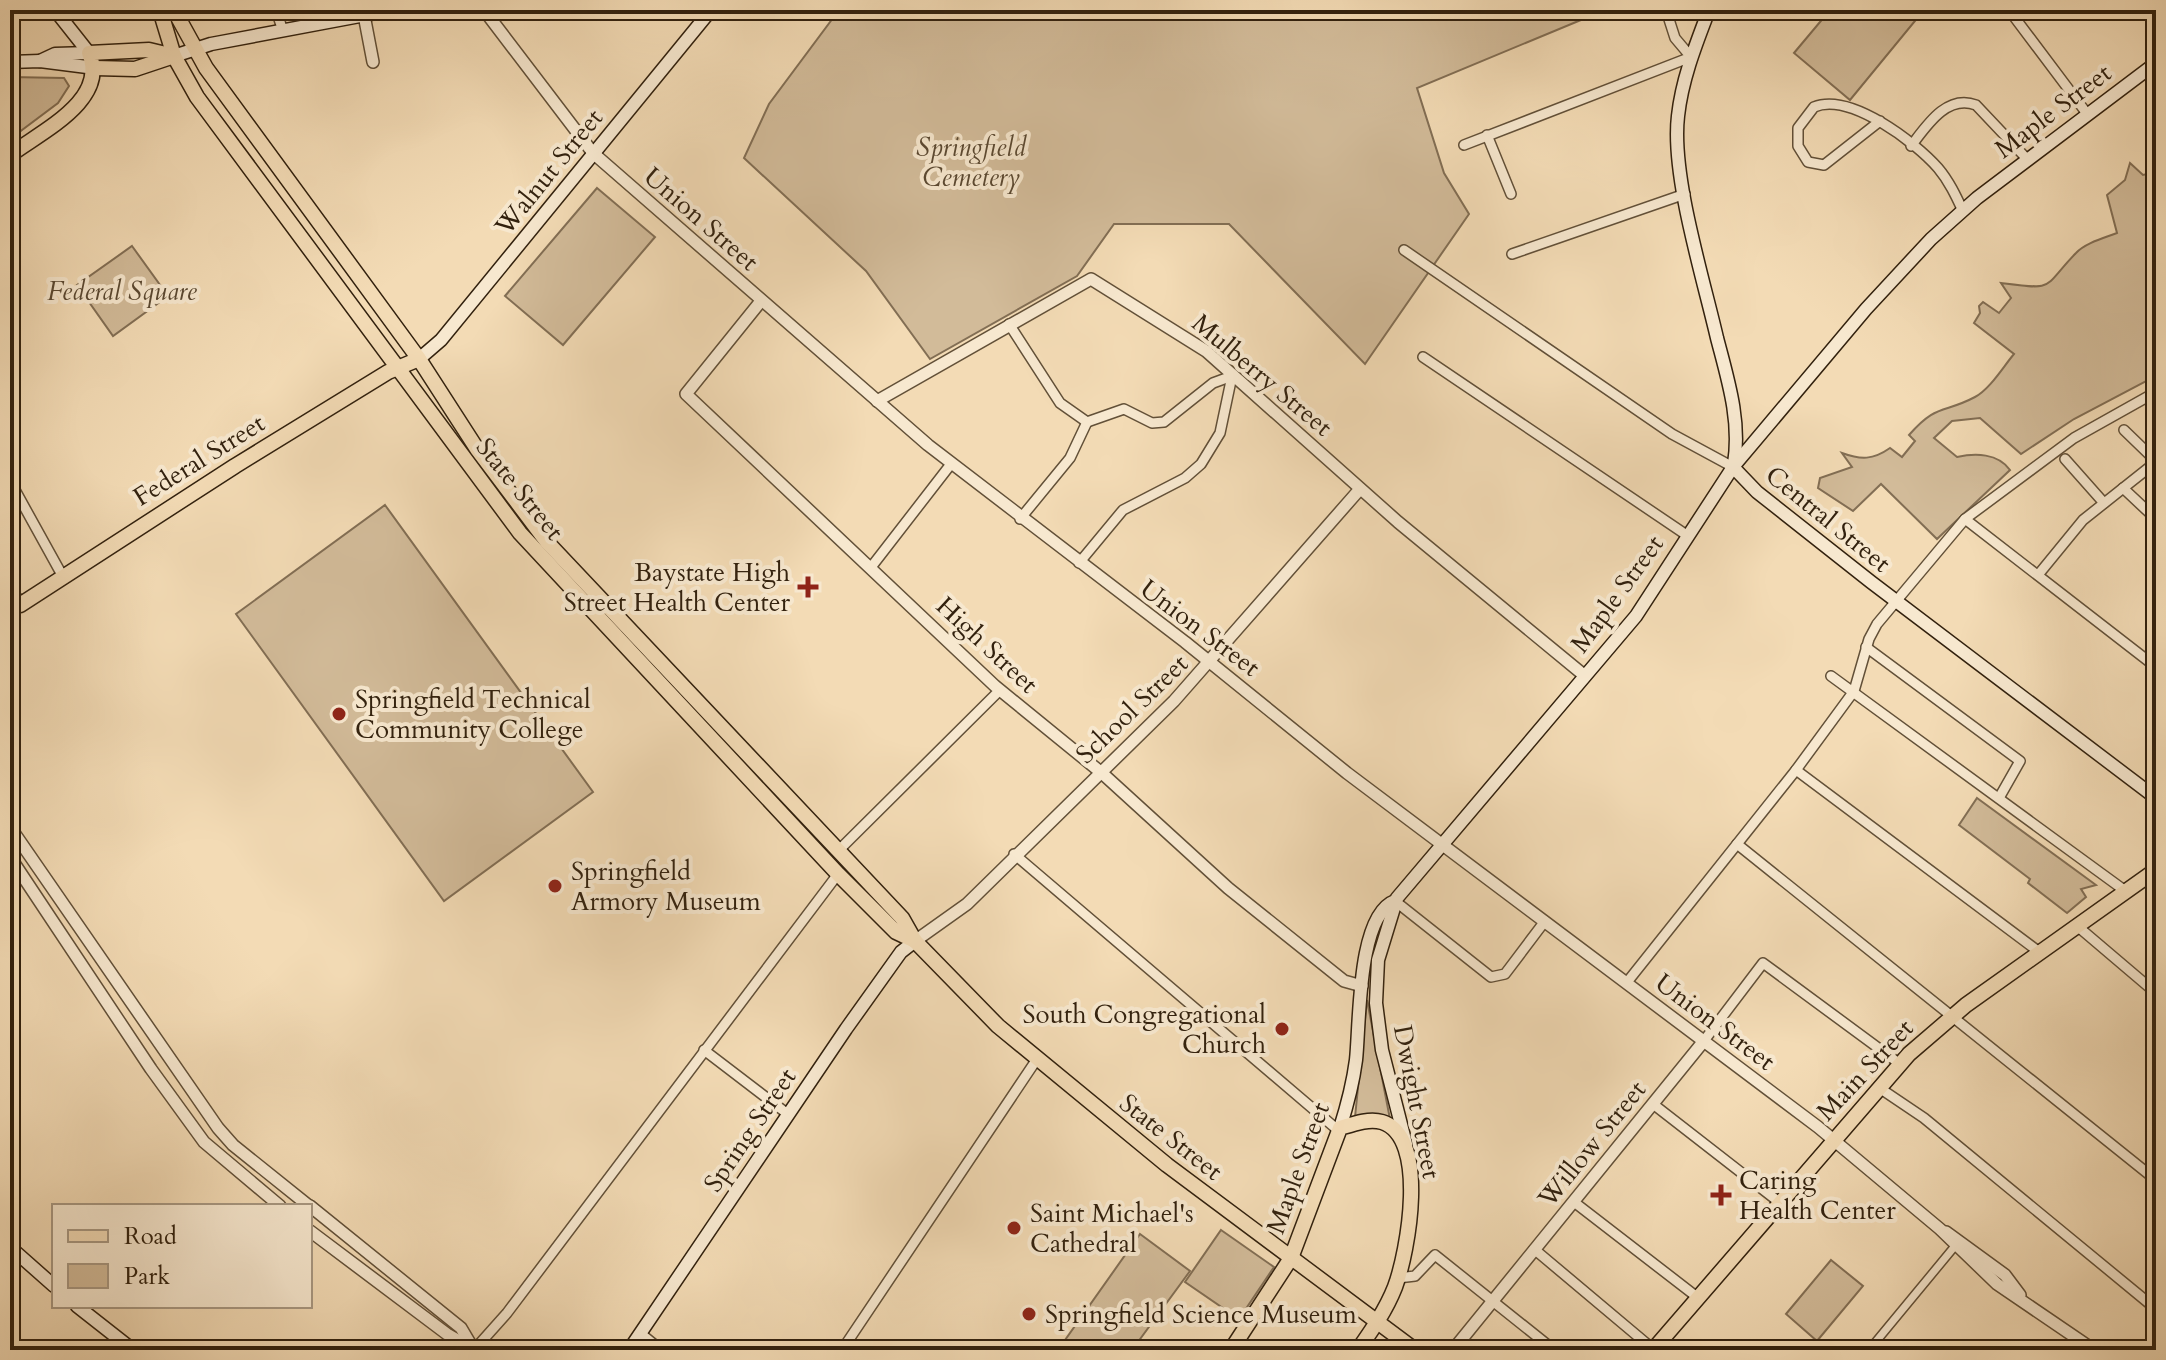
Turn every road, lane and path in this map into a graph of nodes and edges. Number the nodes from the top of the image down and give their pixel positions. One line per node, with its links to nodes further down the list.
1 (55, 10): 14 (main road)
2 (160, 10): 15 (main road, State Street)
3 (174, 10): 13 (main road, State Street)
4 (276, 10): 12 (street)
5 (392, 10): 11 (main road)
6 (484, 10): 27 (street, Union Street)
7 (711, 10): 27 (main road, Walnut Street)
8 (1666, 10): 16 (street)
9 (1709, 10): 16 (main road, Central Street)
10 (2009, 10): 22 (street)
11 (364, 15): 12 (main road); 19 (street)
12 (283, 31): 13 (main road)
13 (194, 49): 15 (main road); 32 (main road, State Street)
14 (89, 53): 15 (main road); 17 (main road); 21 (main road)
15 (174, 56): 21 (main road); 34 (main road, State Street)
16 (1691, 57): 24 (street); 31 (main road, Central Street)
17 (40, 61): 18 (main road); 21 (main road)
18 (10, 62)
19 (373, 62)
20 (2156, 63): 22 (main road, Maple Street)
21 (95, 68): 28 (main road)
22 (2088, 115): 29 (main road, Maple Street)
23 (1880, 121): 23 (street); 26 (street)
24 (1487, 135): 25 (street); 30 (street)
25 (1464, 145)
26 (1911, 146): 29 (street); 33 (street)
27 (593, 153): 37 (street, Union Street); 40 (main road, Walnut Street)
28 (10, 155)
29 (2028, 160): 33 (main road, Maple Street)
30 (1511, 194)
31 (1685, 194): 36 (street); 50 (main road, Central Street)
32 (309, 209): 34 (main road); 40 (main road, State Street)
33 (1963, 211): 50 (main road, Maple Street)
34 (291, 224): 41 (main road, State Street)
35 (1404, 250): 50 (street)
36 (1512, 254)
37 (761, 301): 44 (street, Union Street); 62 (street, High Street)
38 (1009, 324): 42 (street, Mulberry Street); 44 (street, Mulberry Street); 45 (street)
39 (1423, 357): 60 (street)
40 (419, 359): 41 (main road, Federal Street); 52 (main road, State Street)
41 (396, 368): 55 (main road, State Street); 63 (main road, Federal Street)
42 (1232, 376): 45 (street); 54 (street, Mulberry Street); 61 (street)
43 (2156, 392): 58 (street)
44 (877, 401): 49 (street, Union Street)
45 (1087, 422): 57 (street)
46 (2124, 430): 48 (street)
47 (2065, 459): 56 (street)
48 (2156, 462): 53 (street)
49 (951, 464): 57 (street, Union Street); 62 (street)
50 (1733, 467): 60 (main road, Maple Street); 65 (main road, Central Street)
51 (10, 481): 63 (street)
52 (501, 481): 55 (main road); 81 (main road, State Street)
53 (2123, 488): 56 (street); 59 (street)
54 (1360, 489): 68 (street, School Street); 70 (street, Mulberry Street)
55 (486, 491): 85 (main road, State Street)
56 (2104, 503): 64 (street)
57 (1020, 519): 61 (street, Union Street)
58 (1965, 519): 64 (street); 65 (street)
59 (2156, 519)
60 (1688, 536): 70 (main road, Maple Street)
61 (1079, 563): 68 (street, Union Street)
62 (872, 566): 72 (street, High Street)
63 (62, 575): 66 (main road, Federal Street)
64 (2038, 575): 69 (street)
65 (1895, 600): 67 (street); 77 (main road, Central Street)
66 (13, 603)
67 (1866, 647): 73 (street); 76 (street)
68 (1210, 664): 75 (street, School Street); 79 (street, Union Street)
69 (2156, 667)
70 (1585, 676): 79 (main road, Maple Street)
71 (1831, 676): 73 (street)
72 (1000, 690): 75 (street, High Street); 81 (street)
73 (1854, 691): 74 (street); 76 (street)
74 (1796, 770): 80 (street); 91 (street)
75 (1100, 772): 82 (street, School Street); 93 (street, High Street)
76 (1999, 798): 86 (street)
77 (2156, 798)
78 (10, 827): 106 (street)
79 (1443, 843): 87 (main road, Maple Street); 88 (street, Union Street)
80 (1737, 844): 92 (street); 95 (street)
81 (838, 851): 90 (main road, State Street)
82 (1014, 854): 90 (street, School Street); 103 (street)
83 (10, 857): 107 (street)
84 (2156, 870): 86 (main road, Main Street)
85 (838, 874): 90 (main road, State Street); 97 (street)
86 (2124, 890): 89 (main road, Main Street)
87 (1395, 901): 88 (street); 93 (main road, Maple Street); 105 (main road, Dwight Street)
88 (1545, 921): 92 (street, Union Street)
89 (2076, 925): 91 (main road, Main Street); 94 (street)
90 (915, 941): 98 (main road, State Street); 102 (main road, Spring Street)
91 (2038, 951): 95 (main road, Main Street)
92 (1628, 981): 96 (street, Union Street)
93 (1362, 986): 103 (main road, Maple Street)
94 (2156, 993)
95 (1951, 1017): 99 (main road, Main Street); 108 (street)
96 (1703, 1042): 99 (street, Willow Street); 101 (street, Willow Street); 104 (street, Union Street)
97 (704, 1050): 102 (street); 132 (street)
98 (1037, 1059): 119 (main road, State Street); 135 (street)
99 (1900, 1064): 100 (main road, Main Street)
100 (1878, 1087): 104 (main road, Main Street); 128 (street)
101 (1651, 1107): 109 (street, Willow Street); 110 (street)
102 (789, 1115): 130 (main road, Spring Street)
103 (1340, 1129): 105 (main road); 119 (main road, Maple Street)
104 (1832, 1140): 110 (main road, Main Street); 114 (street, Union Street)
105 (1406, 1144): 121 (main road, Dwight Street)
106 (254, 1162): 107 (street); 112 (street)
107 (243, 1176): 111 (street)
108 (2156, 1180)
109 (1574, 1202): 118 (street, Willow Street); 124 (street)
110 (1779, 1202): 124 (main road, Main Street)
111 (278, 1204)
112 (307, 1204)
113 (312, 1208): 120 (street)
114 (1940, 1229): 116 (street, Union Street); 126 (street, Union Street)
115 (312, 1233): 122 (street)
116 (1955, 1246): 126 (street, Union Street); 142 (street)
117 (10, 1247): 123 (main road)
118 (1534, 1249): 125 (street, Willow Street); 141 (street)
119 (1291, 1258): 129 (main road, State Street); 136 (main road, Maple Street)
120 (387, 1268): 122 (street); 132 (street)
121 (1398, 1278): 125 (street); 129 (main road, Dwight Street)
122 (377, 1282): 132 (street)
123 (52, 1284)
124 (1697, 1297): 141 (main road, Main Street)
125 (1492, 1299): 139 (street, Willow Street); 140 (street)
126 (2023, 1299): 143 (street, Union Street)
127 (80, 1308): 131 (main road)
128 (2156, 1309)
129 (1378, 1322): 137 (main road, Dwight Street); 138 (main road, State Street)
130 (640, 1333): 133 (main road, Spring Street); 134 (street)
131 (133, 1350)
132 (474, 1350)
133 (629, 1350)
134 (661, 1350)
135 (842, 1350)
136 (1231, 1350)
137 (1358, 1350)
138 (1415, 1350)
139 (1453, 1350)
140 (1554, 1350)
141 (1653, 1350)
142 (1869, 1350)
143 (2094, 1350)

